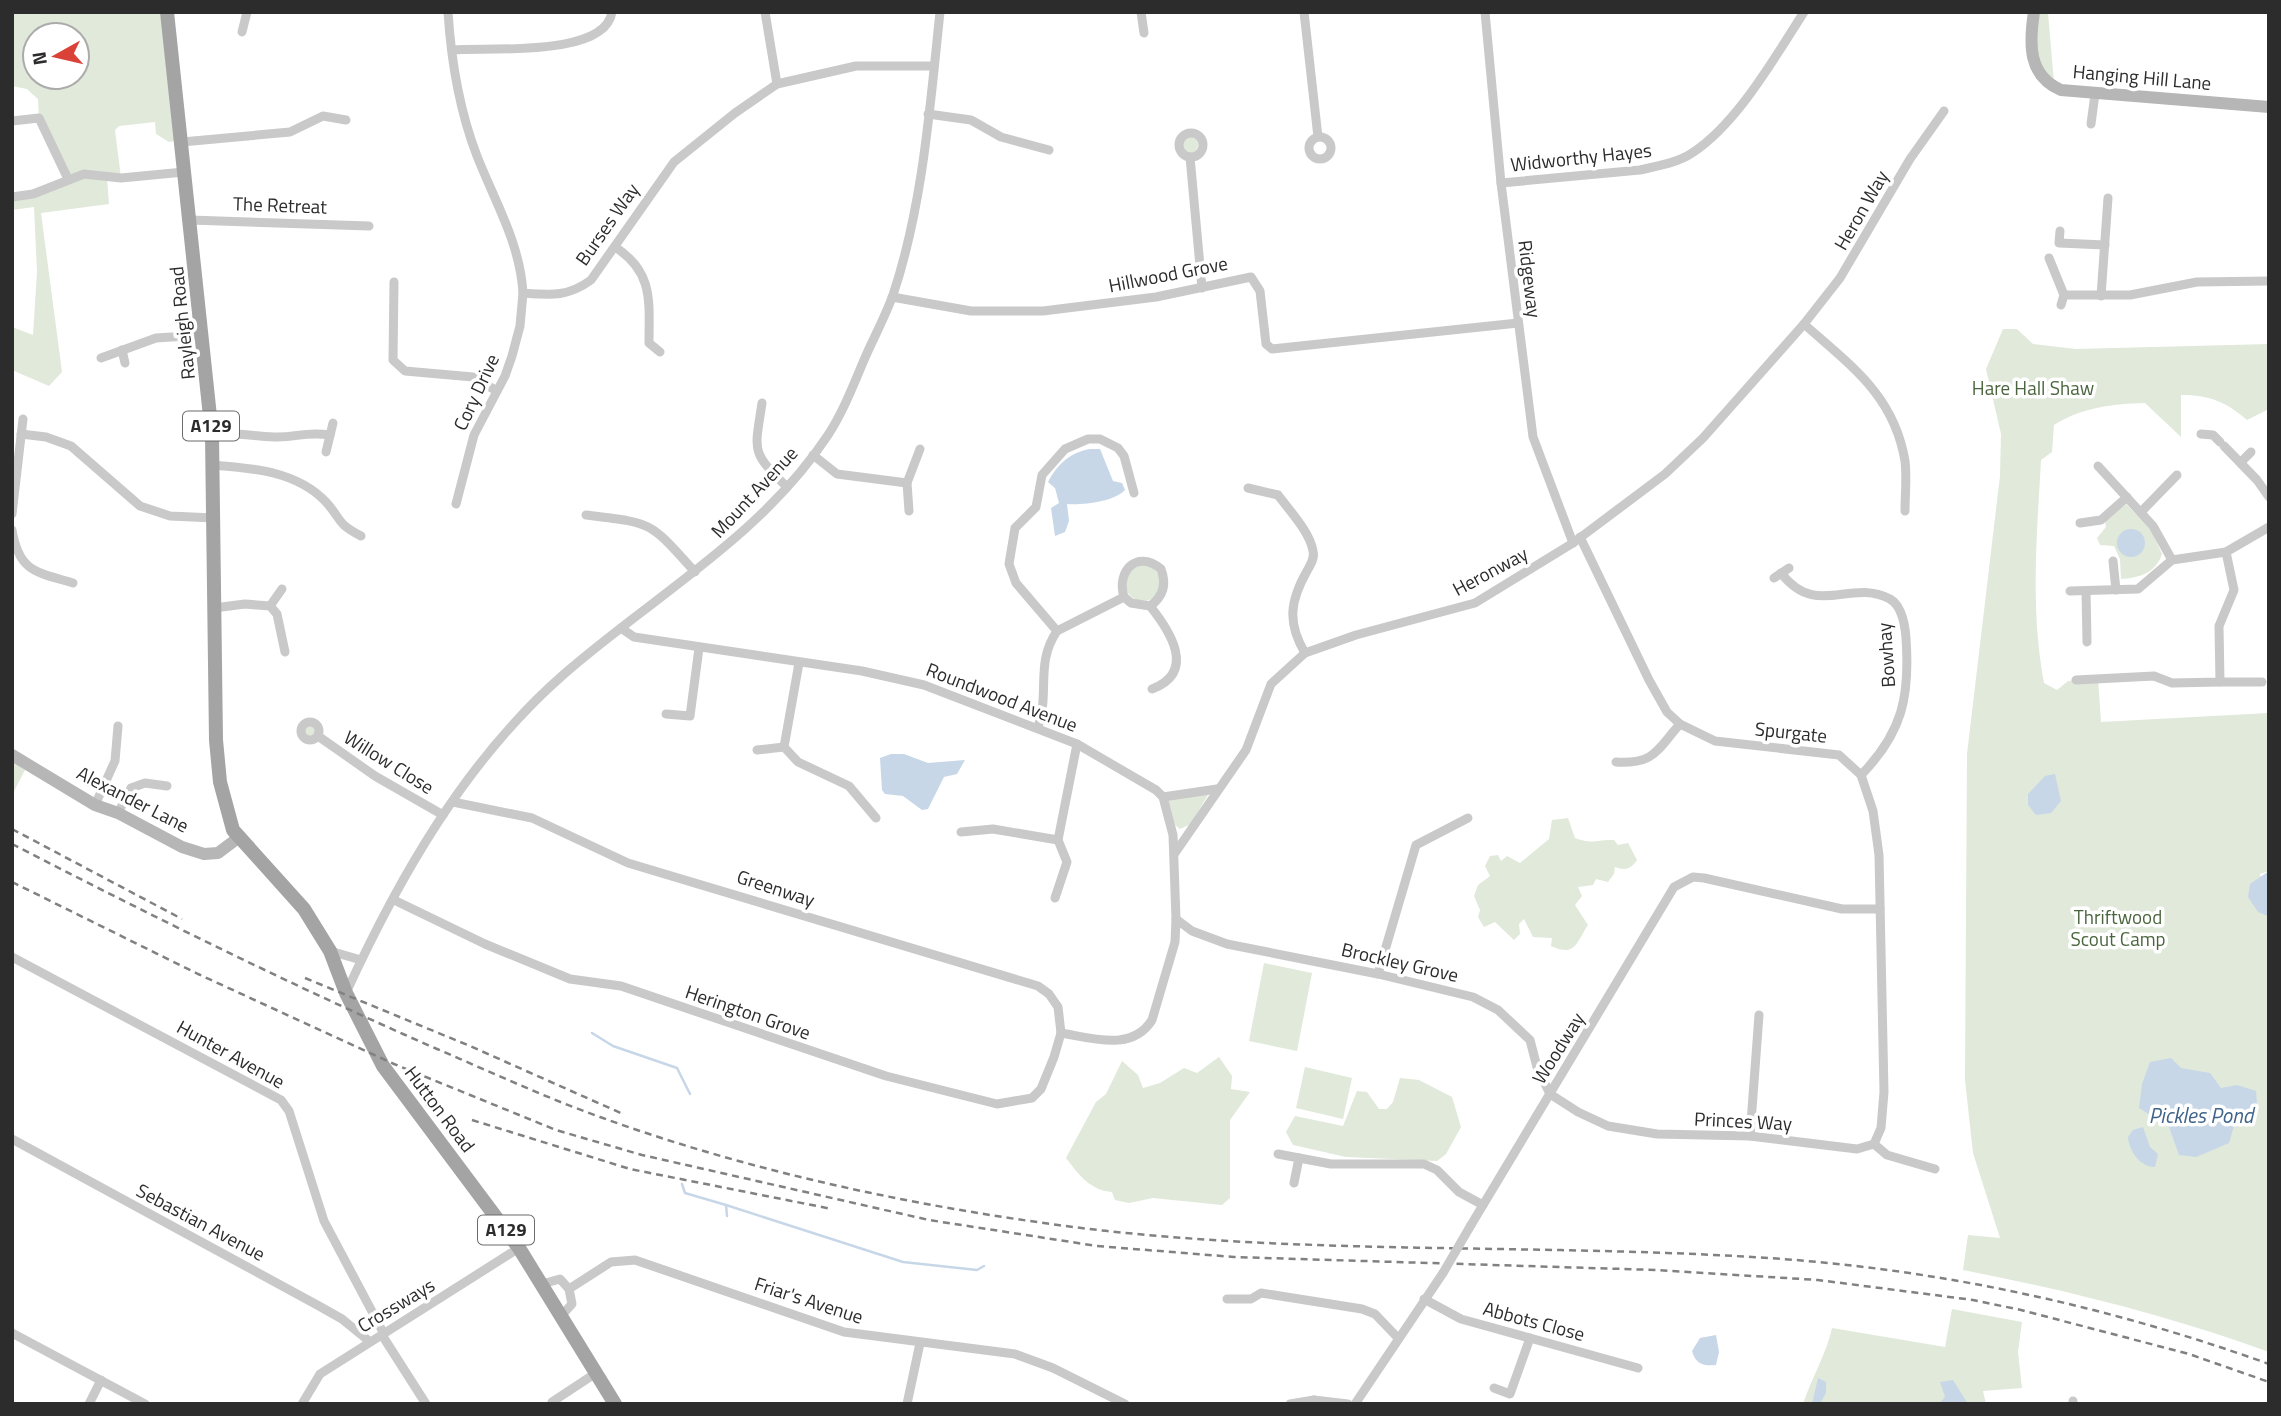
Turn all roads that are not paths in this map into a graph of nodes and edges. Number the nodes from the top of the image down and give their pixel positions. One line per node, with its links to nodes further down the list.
1 (167, 12): 25 (main road, Rayleigh Road / A129)
2 (247, 12): 12 (street)
3 (448, 12): 14 (street)
4 (612, 12): 14 (street)
5 (765, 12): 16 (street)
6 (940, 12): 15 (street, Mount Avenue)
7 (1141, 12): 13 (street)
8 (1304, 12): 24 (street)
9 (1485, 12): 30 (street, Ridgeway)
10 (1804, 12): 30 (street, Widworthy Hayes)
11 (2034, 12): 17 (street, Hanging Hill Lane)
12 (242, 32)
13 (1144, 33)
14 (453, 50): 42 (street)
15 (934, 66): 16 (street, Burses Way); 20 (street, Mount Avenue)
16 (778, 84): 37 (street, Burses Way)
17 (2095, 94): 18 (street, Hanging Hill Lane); 23 (street)
18 (2269, 107)
19 (1944, 111): 48 (street, Heron Way)
20 (928, 114): 26 (street); 45 (street, Mount Avenue)
21 (346, 120): 25 (street)
22 (12, 121): 29 (street)
23 (2091, 124)
24 (1318, 137)
25 (182, 142): 28 (main road, Rayleigh Road / A129)
26 (1049, 150)
27 (1190, 157): 41 (street)
28 (184, 172): 29 (street); 33 (main road, Rayleigh Road / A129)
29 (68, 179): 31 (street)
30 (1500, 183): 47 (street, Ridgeway)
31 (12, 197)
32 (2108, 198): 36 (street)
33 (190, 220): 34 (street, The Retreat); 49 (main road, Rayleigh Road / A129)
34 (369, 226)
35 (2060, 231): 36 (street)
36 (2105, 245): 44 (street)
37 (615, 247): 42 (street, Burses Way); 51 (street)
38 (2049, 258): 43 (street)
39 (2269, 281): 44 (street)
40 (394, 282): 54 (street)
41 (1202, 288): 45 (street, Hillwood Grove); 47 (street, Hillwood Grove)
42 (523, 293): 54 (street, Cory Drive)
43 (2064, 295): 44 (street); 46 (street)
44 (2101, 296)
45 (892, 298): 65 (street, Mount Avenue)
46 (2061, 306)
47 (1518, 323): 87 (street, Ridgeway)
48 (1804, 324): 77 (street); 87 (street, Heronway)
49 (203, 335): 50 (street); 60 (main road, Rayleigh Road / A129)
50 (122, 350): 52 (street); 53 (street)
51 (660, 352)
52 (102, 358)
53 (125, 363)
54 (497, 391): 76 (street, Cory Drive)
55 (762, 403): 71 (street)
56 (23, 419): 58 (street)
57 (333, 423): 61 (street)
58 (21, 434): 80 (street); 82 (street)
59 (2201, 434): 66 (street)
60 (212, 435): 61 (street); 67 (main road, Rayleigh Road / A129)
61 (330, 435): 63 (street)
62 (920, 449): 70 (street)
63 (326, 452)
64 (2251, 452): 66 (street)
65 (813, 455): 70 (street); 71 (street, Mount Avenue)
66 (2241, 462): 75 (street)
67 (213, 465): 82 (main road, Rayleigh Road / A129); 86 (street)
68 (2098, 466): 74 (street)
69 (2177, 475): 79 (street)
70 (907, 483): 78 (street)
71 (786, 486): 91 (street, Mount Avenue)
72 (1248, 488): 107 (street)
73 (1134, 493): 103 (street)
74 (2127, 497): 79 (street); 83 (street)
75 (2269, 497)
76 (456, 504)
77 (1905, 510)
78 (909, 511)
79 (2141, 513): 89 (street)
80 (12, 514)
81 (586, 515): 91 (street)
82 (214, 518): 101 (main road, Rayleigh Road / A129)
83 (2080, 523)
84 (2269, 527): 88 (street)
85 (12, 530): 93 (street)
86 (361, 536)
87 (1576, 540): 107 (street, Heronway); 114 (street, Spurgate)
88 (2226, 552): 89 (street); 110 (street)
89 (2172, 560): 95 (street)
90 (2113, 561): 95 (street)
91 (695, 572): 102 (street, Mount Avenue)
92 (1781, 573): 123 (street, Bowhay)
93 (73, 583)
94 (282, 589): 99 (street)
95 (2116, 590): 97 (street)
96 (2070, 591): 97 (street)
97 (2086, 591): 104 (street)
98 (1124, 597): 100 (street); 100 (street); 103 (street)
99 (270, 606): 101 (street); 106 (street)
100 (1150, 606): 112 (street)
101 (214, 608): 134 (main road, Rayleigh Road / A129)
102 (621, 628): 105 (street, Roundwood Avenue); 127 (street, Mount Avenue)
103 (1057, 631): 116 (street)
104 (2087, 642)
105 (699, 648): 108 (street, Roundwood Avenue); 113 (street)
106 (285, 652)
107 (1305, 653): 125 (street, Heronway)
108 (799, 663): 116 (street, Roundwood Avenue); 119 (street)
109 (2076, 680): 110 (street)
110 (2220, 682): 111 (street)
111 (2262, 682)
112 (1152, 689)
113 (666, 714)
114 (1679, 724): 122 (street); 123 (street, Spurgate)
115 (118, 726): 128 (street)
116 (1038, 727): 118 (street, Roundwood Avenue)
117 (318, 736): 130 (street, Willow Close)
118 (1077, 744): 126 (street, Roundwood Avenue); 135 (street)
119 (784, 747): 120 (street); 131 (street)
120 (757, 750)
121 (12, 755): 128 (street, Alexander Lane)
122 (1616, 762)
123 (1861, 775): 139 (street)
124 (167, 786): 129 (street)
125 (1217, 789): 126 (street); 136 (street, Heronway)
126 (1163, 797): 136 (street)
127 (453, 802): 130 (street, Mount Avenue); 149 (street, Greenway)
128 (95, 805): 129 (street, Alexander Lane)
129 (118, 813): 134 (street, Alexander Lane)
130 (443, 815): 138 (street, Mount Avenue)
131 (876, 818)
132 (1468, 818): 146 (street)
133 (961, 832): 135 (street)
134 (238, 838): 143 (main road, Hutton Road / A129)
135 (1058, 840): 137 (street)
136 (1175, 853): 140 (street)
137 (1055, 898)
138 (394, 900): 145 (street, Mount Avenue); 149 (street, Herington Grove)
139 (1880, 909): 150 (street, Woodway); 153 (street)
140 (1176, 919): 141 (street, Brockley Grove); 142 (street)
141 (1192, 931): 142 (street); 146 (street, Brockley Grove)
142 (1175, 942): 149 (street)
143 (330, 951): 145 (street); 147 (main road, Hutton Road / A129)
144 (12, 957): 166 (street, Hunter Avenue)
145 (361, 960): 147 (street, Mount Avenue)
146 (1378, 974): 150 (street, Brockley Grove)
147 (346, 993): 159 (main road, Hutton Road / A129)
148 (1759, 1015): 151 (street)
149 (1061, 1033)
150 (1550, 1094): 151 (street, Princes Way); 158 (street, Woodway)
151 (1750, 1136): 153 (street, Princes Way)
152 (12, 1139): 169 (street, Sebastian Avenue)
153 (1874, 1144): 156 (street)
154 (1278, 1154): 155 (street)
155 (1299, 1158): 157 (street); 158 (street)
156 (1935, 1169)
157 (1294, 1183)
158 (1483, 1205): 163 (street, Woodway, bridge)
159 (519, 1248): 160 (main road, Hutton Road / A129); 166 (street, Crossways)
160 (542, 1284): 161 (street); 164 (main road, Hutton Road / A129)
161 (569, 1289): 164 (street); 170 (street, Friar's Avenue)
162 (1227, 1299): 167 (street)
163 (1424, 1299): 167 (street, Woodway); 168 (street, Abbots Close)
164 (562, 1315): 172 (main road, Hutton Road / A129)
165 (12, 1333): 173 (street)
166 (383, 1334): 169 (street, Crossways); 180 (street, Hunter Avenue)
167 (1398, 1338): 186 (street, Woodway)
168 (1530, 1338): 171 (street, Abbots Close); 174 (street)
169 (369, 1341): 179 (street, Crossways)
170 (920, 1343): 182 (street); 183 (street, Friar's Avenue)
171 (1638, 1367)
172 (596, 1373): 175 (street); 181 (main road, Hutton Road / A129)
173 (101, 1380): 177 (street); 178 (street)
174 (1494, 1388)
175 (552, 1402)
176 (1314, 1402): 184 (street); 185 (street)
177 (89, 1404)
178 (145, 1404)
179 (302, 1404)
180 (426, 1404)
181 (615, 1404)
182 (907, 1404)
183 (1125, 1404)
184 (1290, 1404)
185 (1348, 1404)
186 (1355, 1404)

